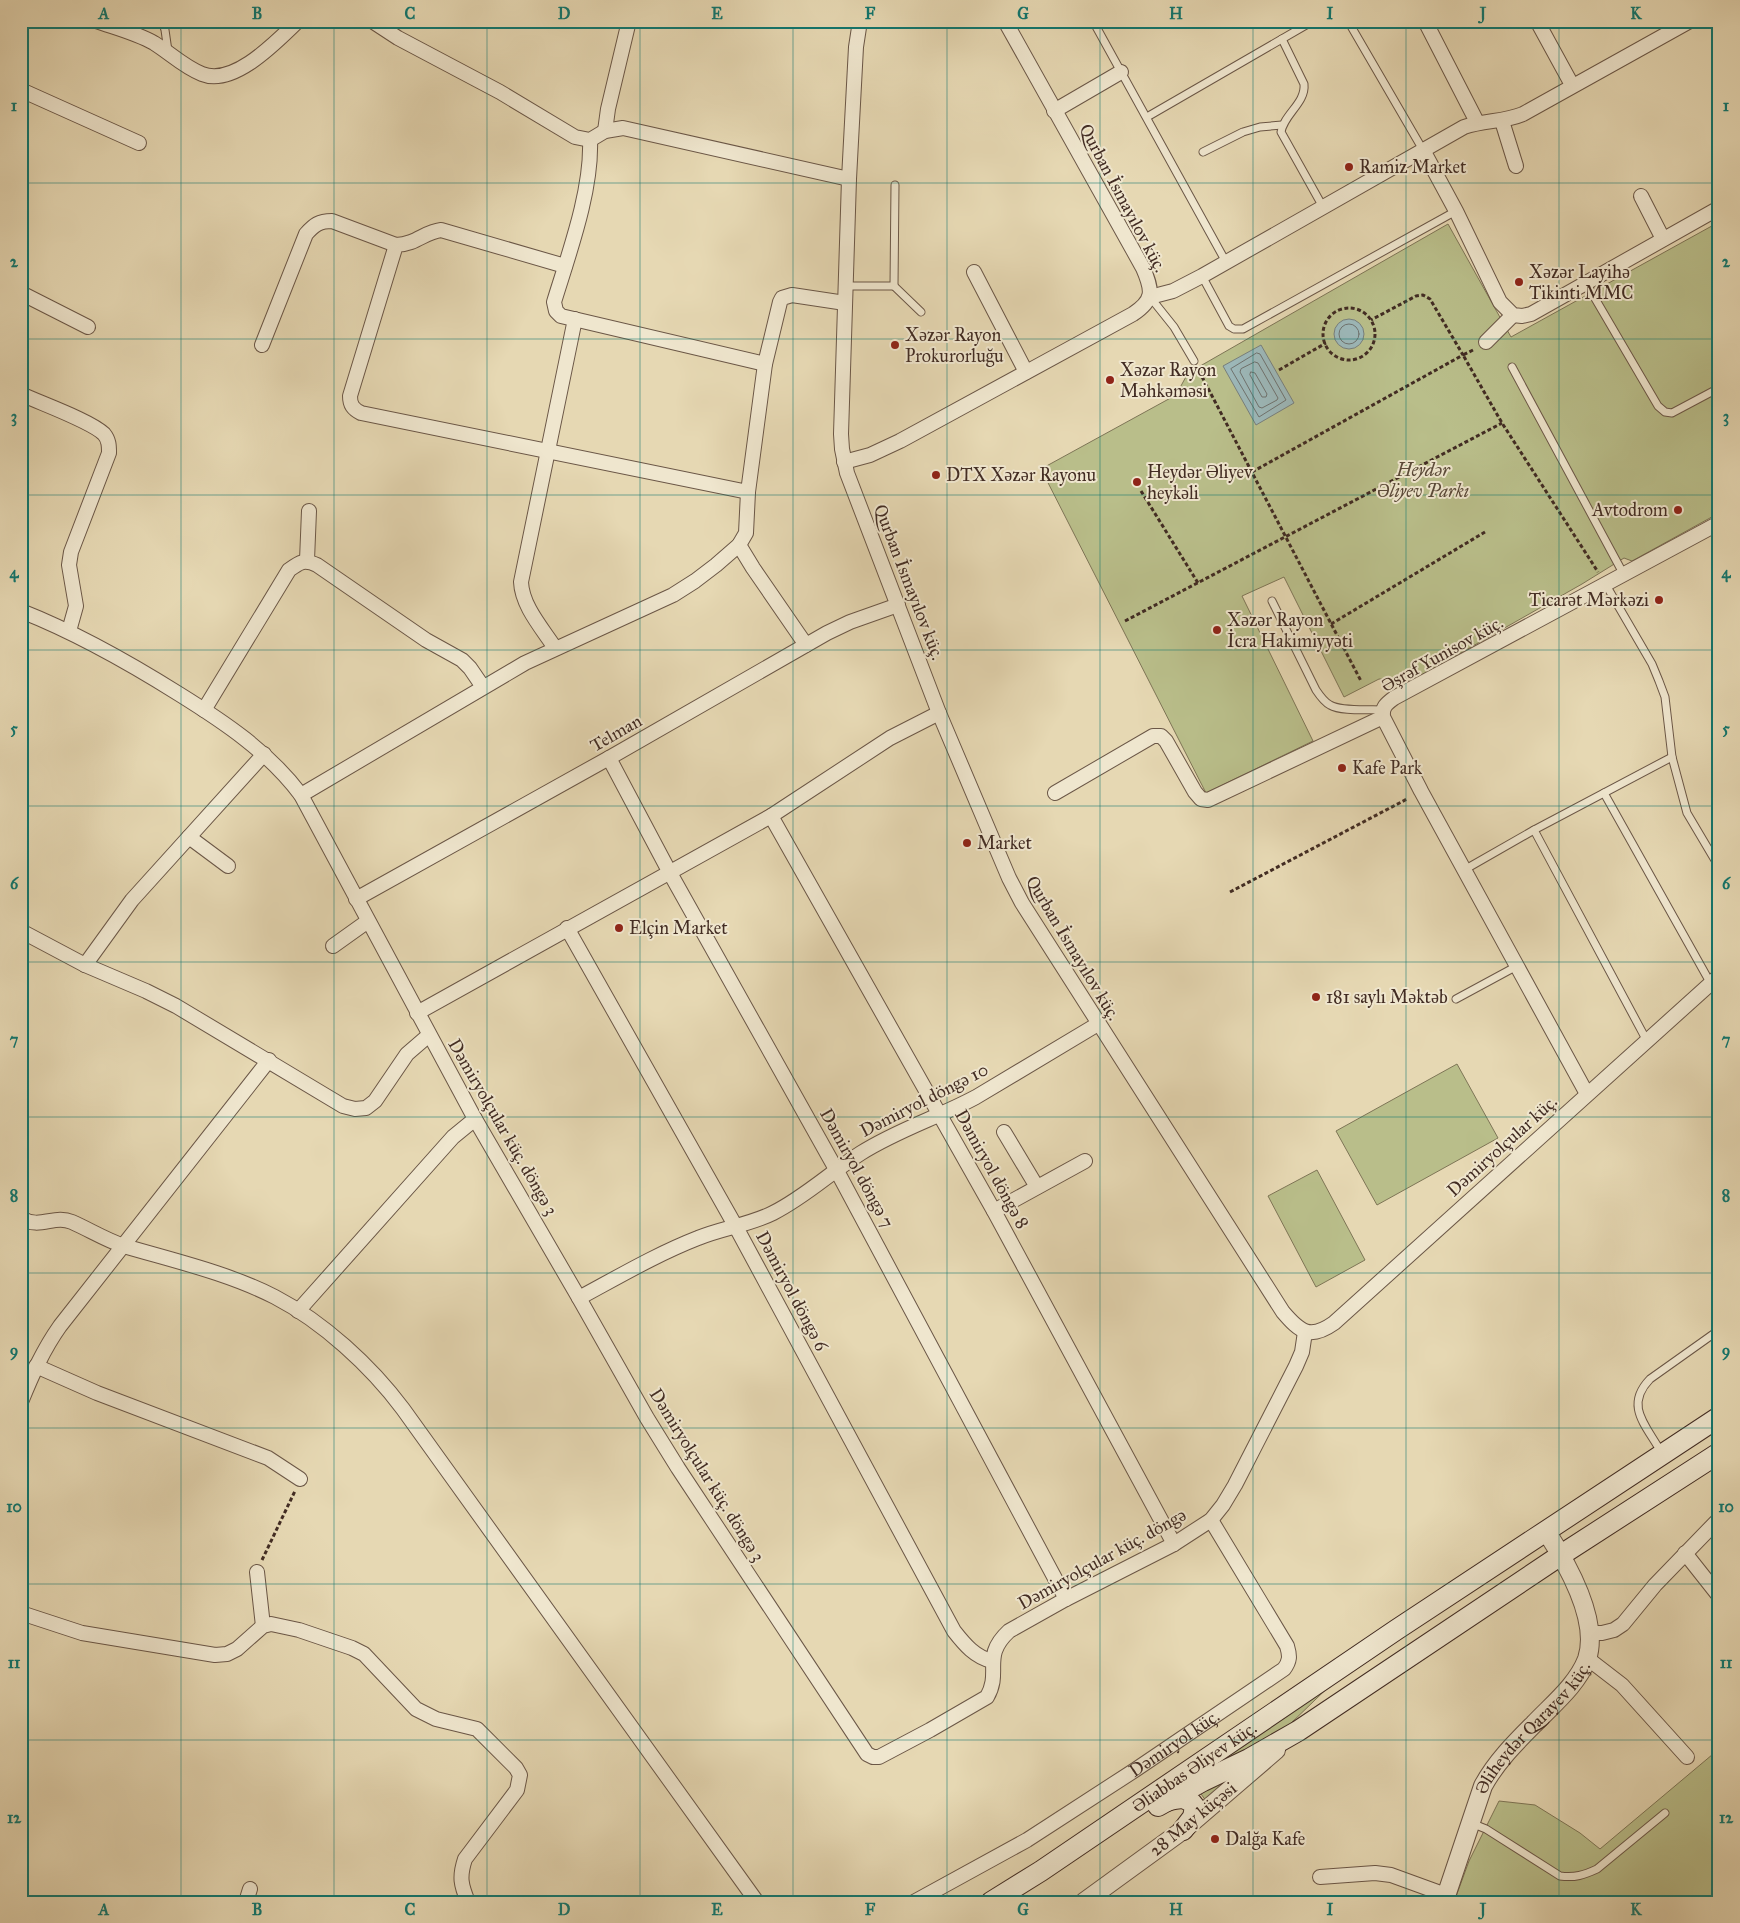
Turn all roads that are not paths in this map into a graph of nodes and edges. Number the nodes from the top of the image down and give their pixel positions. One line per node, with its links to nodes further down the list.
1 (96, 21): 15 (street)
2 (162, 21): 15 (lane)
3 (298, 21): 15 (street)
4 (372, 21): 25 (street)
5 (629, 21): 24 (street)
6 (860, 21): 30 (street, Qurban İsmayılov küç.)
7 (1005, 21): 19 (street, Qurban İsmayılov küç.)
8 (1093, 21): 16 (lane)
9 (1313, 21): 14 (lane)
10 (1348, 21): 27 (lane)
11 (1425, 21): 22 (street)
12 (1537, 21): 17 (street)
13 (1690, 21): 17 (street)
14 (1282, 40): 20 (lane); 23 (lane)
15 (168, 52)
16 (1121, 72): 19 (street); 20 (lane)
17 (1572, 86): 21 (street)
18 (21, 90): 26 (street)
19 (1054, 111): 46 (street, Qurban İsmayılov küç.)
20 (1147, 117): 38 (lane)
21 (1502, 120): 22 (street); 29 (street)
22 (1477, 122): 27 (street)
23 (1282, 125): 28 (lane); 33 (lane)
24 (605, 131): 25 (street); 30 (street)
25 (590, 140): 39 (street)
26 (139, 143)
27 (1423, 150): 33 (street); 35 (street)
28 (1203, 152)
29 (1516, 166)
30 (849, 179): 43 (street, Qurban İsmayılov küç.)
31 (894, 185): 44 (lane)
32 (1640, 196): 36 (street)
33 (1323, 207): 38 (street)
34 (1719, 208): 36 (street)
35 (1456, 211): 41 (lane); 49 (street)
36 (1663, 239): 42 (street)
37 (396, 245): 39 (street); 53 (street); 60 (street)
38 (1226, 262): 41 (street)
39 (565, 266): 50 (street)
40 (974, 272): 57 (street)
41 (1202, 276): 46 (street)
42 (1586, 283): 49 (street); 58 (lane)
43 (845, 286): 44 (lane); 47 (street, Qurban İsmayılov küç.)
44 (894, 286): 48 (lane)
45 (21, 293): 51 (street)
46 (1150, 297): 54 (lane); 57 (street, Qurban İsmayılov küç.)
47 (845, 302): 55 (street); 61 (street, Qurban İsmayılov küç.)
48 (922, 312)
49 (1513, 315): 52 (street)
50 (576, 319): 55 (street); 60 (street)
51 (88, 328)
52 (1486, 342)
53 (262, 345)
54 (1194, 361)
55 (765, 364): 62 (street)
56 (1512, 367): 67 (lane)
57 (1026, 372): 61 (street, Qurban İsmayılov küç.)
58 (1719, 388)
59 (21, 394): 72 (street)
60 (548, 450): 62 (street); 74 (street)
61 (844, 462): 70 (street, Qurban İsmayılov küç.)
62 (748, 492): 65 (street)
63 (309, 511): 66 (street)
64 (1719, 524): 67 (street, Əşrəf Yunisov küç.)
65 (739, 545): 73 (street); 74 (street)
66 (307, 560): 75 (street); 76 (street)
67 (1624, 575): 68 (street, Əşrəf Yunisov küç.)
68 (1606, 585): 78 (street, Əşrəf Yunisov küç.); 80 (lane)
69 (1272, 601): 78 (lane)
70 (898, 605): 73 (street, Telman); 77 (street, Qurban İsmayılov küç.)
71 (21, 611): 72 (street, Dəmiryolçular küç. döngə 3)
72 (69, 630): 76 (street, Dəmiryolçular küç. döngə 3)
73 (806, 645): 81 (street, Telman)
74 (555, 648): 75 (street)
75 (484, 687): 84 (street)
76 (204, 710): 79 (street, Dəmiryolçular küç. döngə 3)
77 (939, 713): 85 (street); 102 (street, Qurban İsmayılov küç.)
78 (1383, 714): 83 (street); 90 (street, Əşrəf Yunisov küç.)
79 (264, 754): 84 (street, Dəmiryolçular küç. döngə 3); 87 (street)
80 (1672, 757): 82 (lane); 89 (lane)
81 (610, 758): 91 (street, Dəmiryol döngə 7); 92 (street, Telman)
82 (1604, 793): 86 (lane); 99 (lane)
83 (1055, 794)
84 (300, 795): 92 (street, Dəmiryolçular küç. döngə 3)
85 (771, 816): 91 (street); 107 (street, Dəmiryol döngə 8)
86 (1534, 830): 90 (lane); 104 (lane)
87 (189, 837): 88 (street); 97 (street)
88 (228, 866)
89 (1719, 867)
90 (1464, 870): 98 (street, Əşrəf Yunisov küç.)
91 (670, 873): 94 (street); 111 (street, Dəmiryol döngə 7)
92 (356, 899): 93 (street, Dəmiryolçular küç. döngə 3)
93 (368, 922): 96 (street); 101 (street, Dəmiryolçular küç. döngə 3)
94 (567, 928): 101 (street); 115 (street, Dəmiryol döngə 6)
95 (21, 931): 97 (street)
96 (333, 946)
97 (85, 965): 105 (street)
98 (1517, 966): 100 (lane); 106 (street, Əşrəf Yunisov küç.)
99 (1715, 980): 104 (street, Dəmiryolçular küç.)
100 (1456, 999)
101 (417, 1013): 103 (street, Dəmiryolçular küç. döngə 3)
102 (1098, 1024): 107 (street, Dəmiryol döngə 10); 120 (street, Qurban İsmayılov küç.)
103 (429, 1035): 105 (street); 108 (street, Dəmiryolçular küç. döngə 3)
104 (1647, 1041): 106 (street, Dəmiryolçular küç.)
105 (269, 1060): 116 (street)
106 (1587, 1094): 120 (street, Dəmiryolçular küç.)
107 (940, 1114): 111 (street, Dəmiryol döngə 10); 113 (street, Dəmiryol döngə 8)
108 (475, 1119): 117 (street, Dəmiryolçular küç. döngə 3); 118 (street)
109 (1004, 1132): 112 (street)
110 (1085, 1160): 112 (street)
111 (838, 1170): 115 (street, Dəmiryol döngə 10); 136 (street, Dəmiryol döngə 7)
112 (1037, 1186): 113 (street)
113 (994, 1211): 131 (street, Dəmiryol döngə 8)
114 (21, 1218): 116 (street)
115 (736, 1227): 117 (street, Dəmiryol döngə 10); 142 (street, Dəmiryol döngə 6)
116 (124, 1246): 118 (street); 121 (street)
117 (580, 1298): 144 (street, Dəmiryolçular küç. döngə 3)
118 (298, 1311): 153 (street)
119 (1719, 1330): 126 (lane)
120 (1306, 1332): 129 (street, Dəmiryolçular küç. döngə)
121 (36, 1366): 122 (street); 127 (street)
122 (21, 1402)
123 (1719, 1418): 124 (main road); 126 (main road)
124 (1719, 1434)
125 (1719, 1453): 133 (main road)
126 (1662, 1454): 130 (main road)
127 (300, 1479)
128 (1719, 1519): 132 (street)
129 (1210, 1520): 131 (street, Dəmiryolçular küç. döngə); 154 (street, Dəmiryol küç.)
130 (1546, 1531): 133 (street, Əliheydər Qarayev küç.); 139 (main road)
131 (1174, 1544): 136 (street, Dəmiryolçular küç. döngə)
132 (1685, 1553): 135 (street); 140 (street)
133 (1561, 1555): 140 (street, Əliheydər Qarayev küç.); 143 (main road)
134 (257, 1572): 138 (street)
135 (1719, 1596)
136 (1066, 1599): 142 (street, Dəmiryolçular küç. döngə)
137 (21, 1614): 138 (street)
138 (263, 1626): 152 (street)
139 (1396, 1630): 143 (main road); 155 (main road, Əliabbas Əliyev küç.)
140 (1589, 1633): 141 (street, Əliheydər Qarayev küç.)
141 (1587, 1658): 145 (street); 148 (street, Əliheydər Qarayev küç.)
142 (992, 1661): 144 (street, Dəmiryolçular küç. döngə)
143 (1298, 1731): 146 (main road); 149 (street, 28 May küçəsi)
144 (867, 1754)
145 (1687, 1758)
146 (1165, 1802): 149 (main road); 156 (main road)
147 (1665, 1813): 148 (lane)
148 (1471, 1823): 151 (street, Əliheydər Qarayev küç.)
149 (1183, 1830): 157 (street, 28 May küçəsi)
150 (1320, 1877): 151 (street)
151 (1445, 1898)
152 (468, 1902)
153 (757, 1902)
154 (914, 1902)
155 (991, 1902)
156 (1008, 1902)
157 (1084, 1902)

